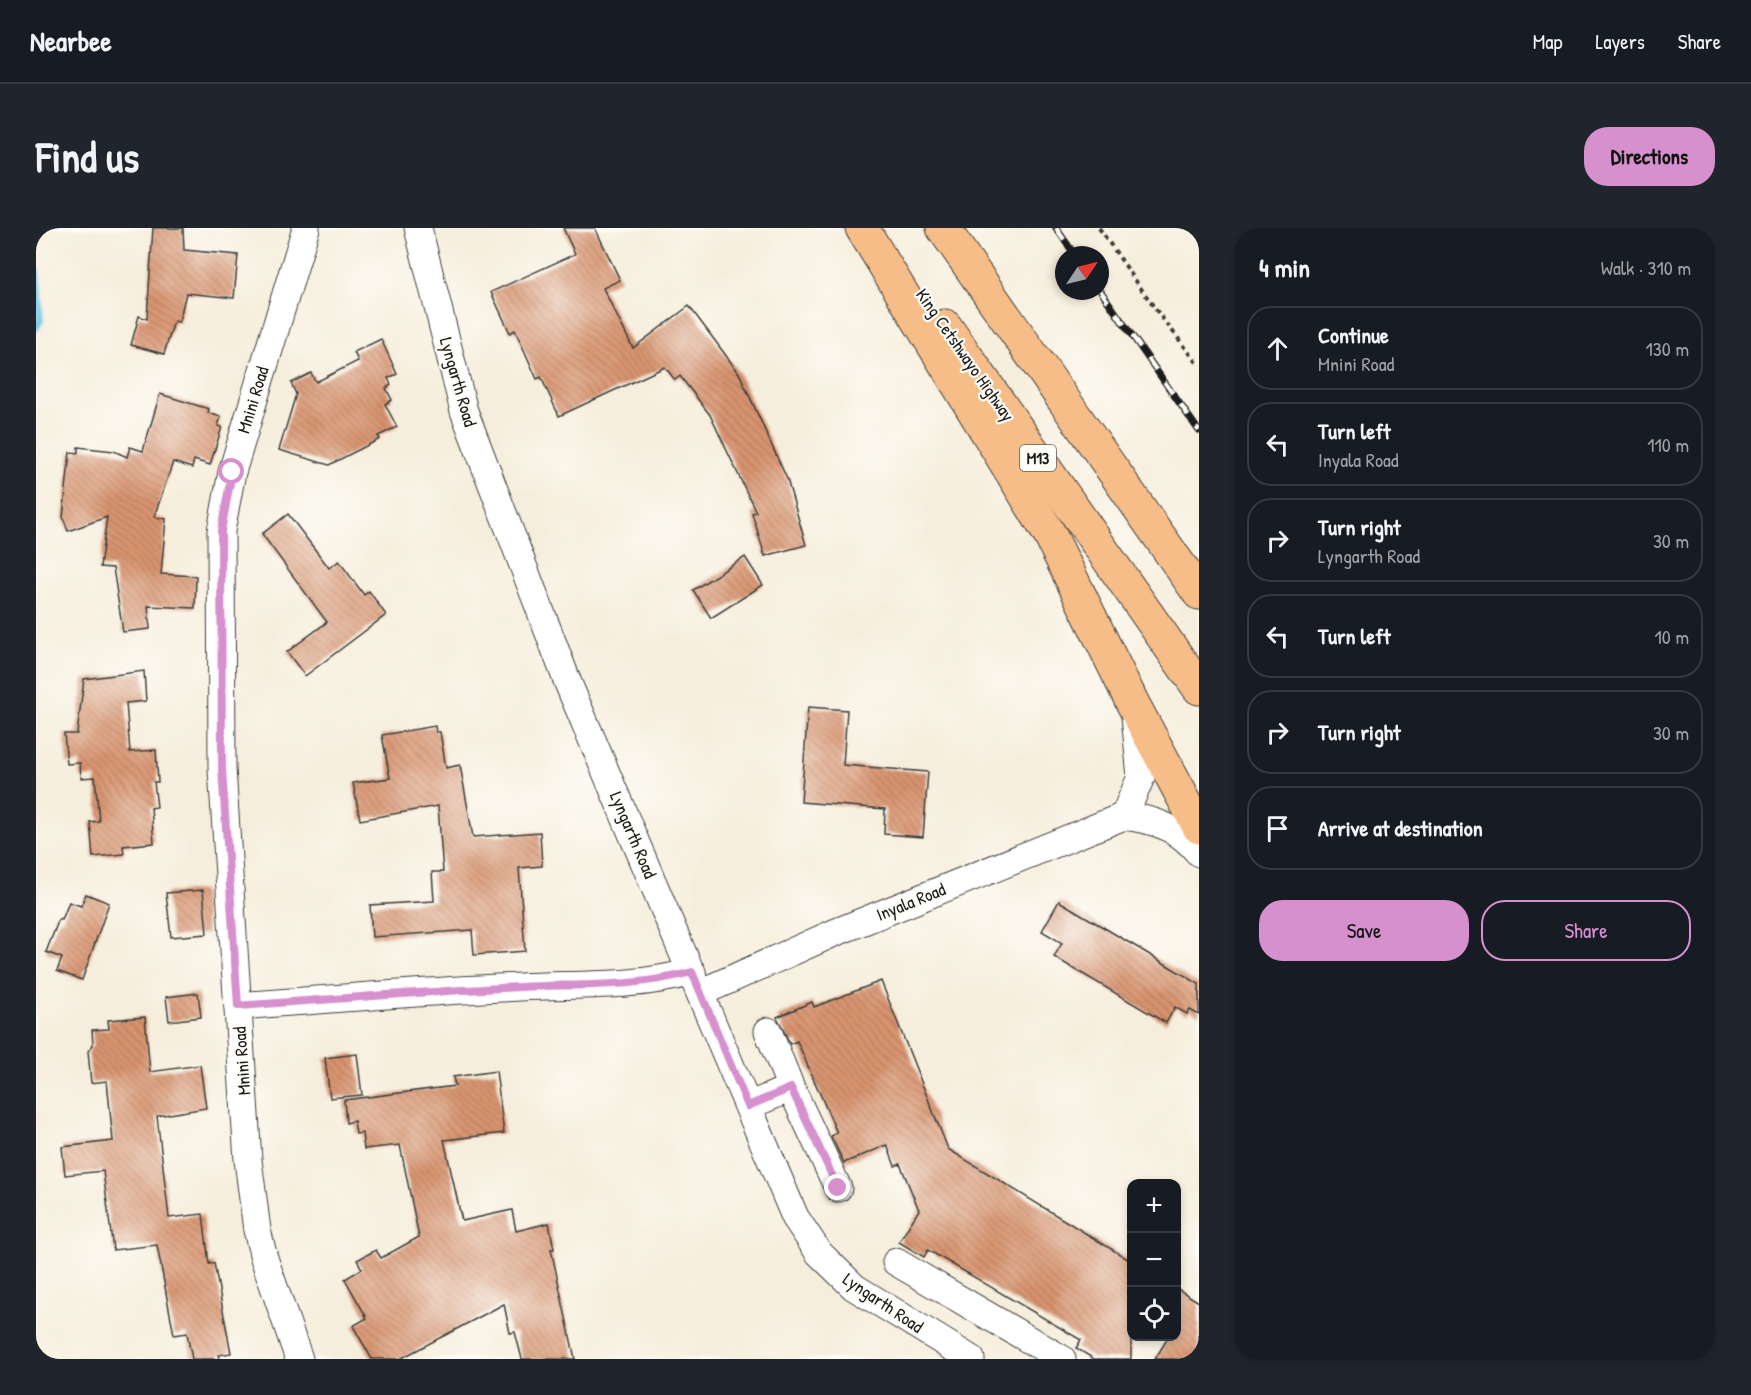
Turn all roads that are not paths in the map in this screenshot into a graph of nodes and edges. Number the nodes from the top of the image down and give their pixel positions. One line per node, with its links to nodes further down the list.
1 (306, 228): 13 (street, Mnini Road)
2 (418, 228): 12 (street, Lyngarth Road)
3 (862, 228): 8 (highway)
4 (876, 228): 7 (highway, King Cetshwayo Highway / M13)
5 (943, 228): 6 (highway)
6 (1199, 593)
7 (1199, 688)
8 (1133, 704): 9 (street); 10 (highway)
9 (1125, 816): 11 (street); 12 (street, Inyala Road)
10 (1199, 827)
11 (1199, 854)
12 (696, 982): 13 (street, Inyala Road); 16 (street, Lyngarth Road)
13 (238, 1006): 21 (street, Mnini Road)
14 (768, 1031): 15 (street)
15 (791, 1088): 16 (street); 17 (street)
16 (748, 1106): 20 (street, Lyngarth Road)
17 (838, 1188)
18 (896, 1262): 19 (street)
19 (976, 1309): 20 (street); 22 (street)
20 (963, 1354)
21 (299, 1359)
22 (1062, 1359)

